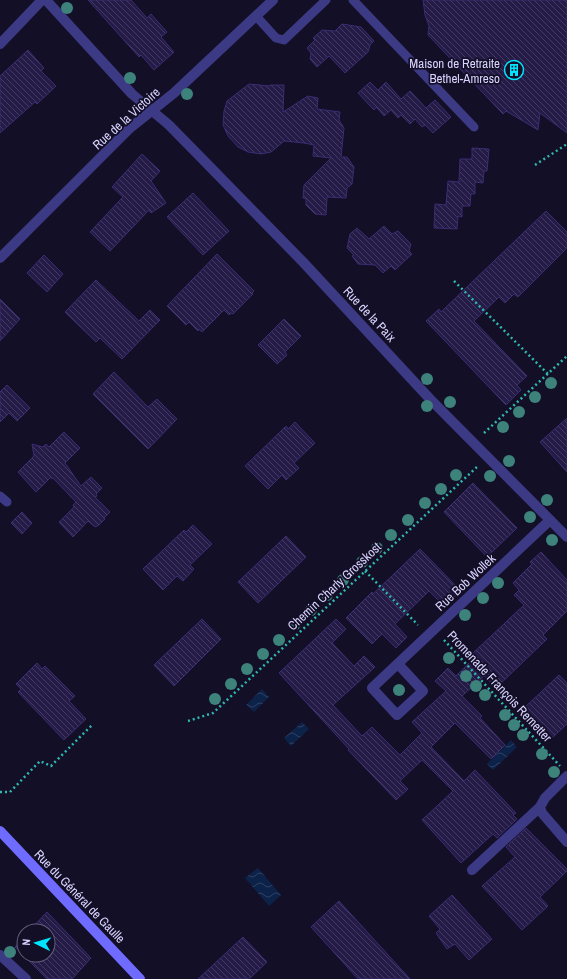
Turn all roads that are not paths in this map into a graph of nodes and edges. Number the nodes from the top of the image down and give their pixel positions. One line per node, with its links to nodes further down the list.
1 (42, 0): 7 (street)
2 (46, 0): 8 (street, Rue de la Paix)
3 (273, 0): 6 (street, Rue de la Victoire)
4 (326, 0): 6 (lane)
5 (354, 0): 9 (lane)
6 (256, 16): 8 (street, Rue de la Victoire)
7 (0, 44)
8 (151, 110): 10 (street, Rue de la Victoire); 11 (street, Rue de la Paix)
9 (474, 127)
10 (0, 258)
11 (550, 520): 12 (street, Rue de la Paix); 13 (street, Rue Bob Wollek)
12 (567, 538)
13 (398, 664): 13 (street, Rue Bob Wollek)
14 (564, 772): 15 (street)
15 (540, 807): 17 (street); 18 (street)
16 (0, 831): 21 (street, Rue du Général de Gaulle)
17 (567, 842)
18 (472, 870)
19 (0, 955): 20 (street)
20 (26, 979)
21 (140, 979)

